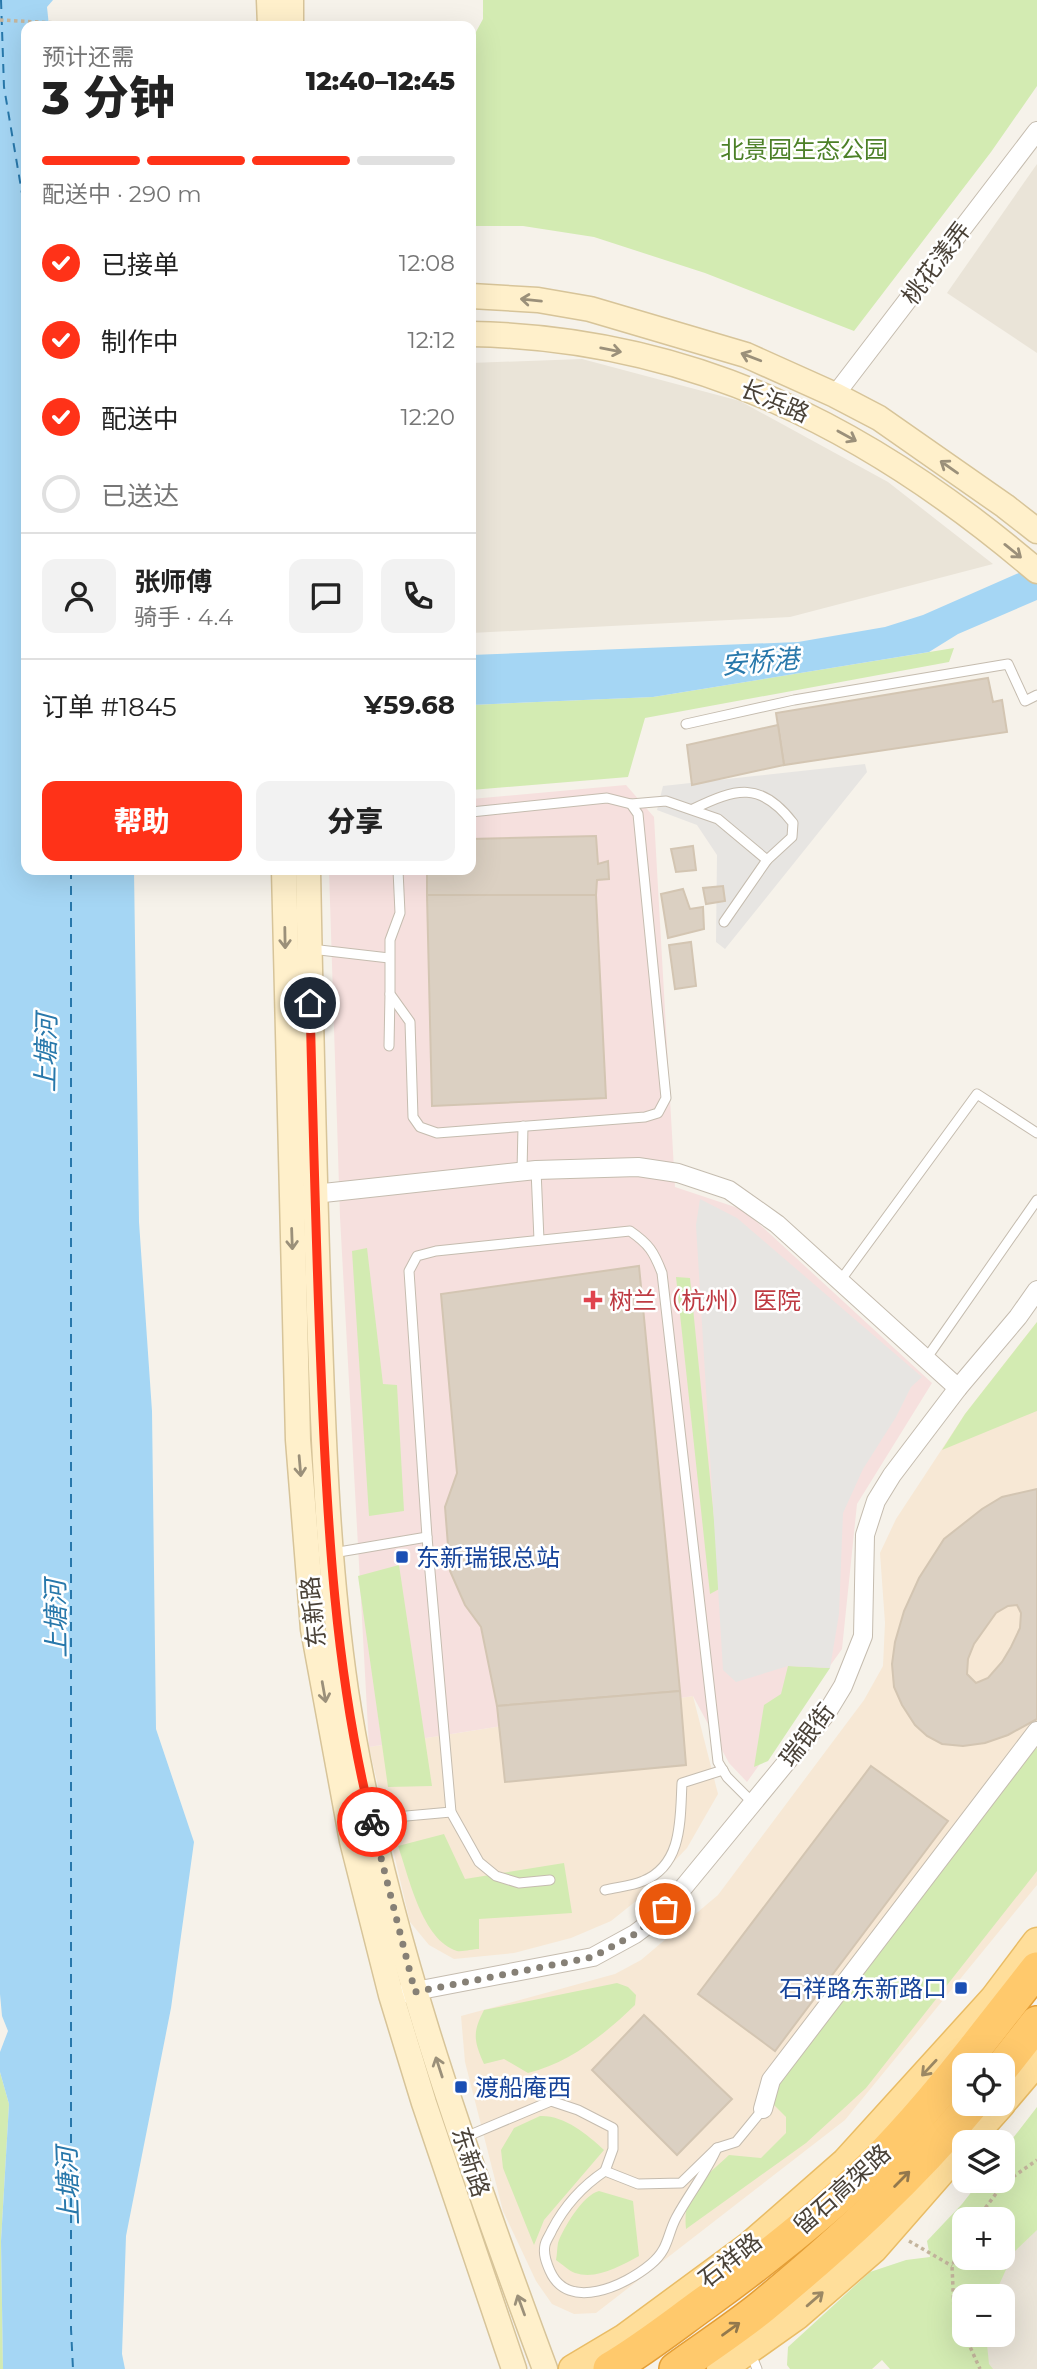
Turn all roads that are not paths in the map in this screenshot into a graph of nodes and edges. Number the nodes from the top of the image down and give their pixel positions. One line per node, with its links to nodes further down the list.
1 (269, 0): 3 (main road)
2 (291, 0): 4 (main road)
3 (270, 21)
4 (291, 21)
5 (1037, 131): 8 (street, 桃花漾弄)
6 (476, 296): 8 (main road, 长浜路, one-way to 6)
7 (476, 334): 10 (main road, 长浜路, one-way to 10)
8 (835, 395): 9 (main road, 长浜路, one-way to 8)
9 (1037, 531)
10 (1037, 571)
11 (1037, 695): 12 (lane)
12 (686, 724)
13 (631, 804): 14 (lane); 15 (lane); 25 (lane)
14 (693, 809): 16 (lane); 16 (lane)
15 (476, 811)
16 (767, 860): 20 (lane)
17 (284, 875): 28 (main road, 东新路, one-way to 28)
18 (308, 875): 21 (main road, 东新路)
19 (398, 875): 22 (lane)
20 (724, 922)
21 (309, 949): 22 (lane); 28 (main road, 东新路)
22 (389, 958): 23 (lane)
23 (390, 994): 24 (lane); 25 (lane)
24 (388, 1046)
25 (523, 1126): 27 (lane)
26 (1037, 1133): 31 (lane)
27 (529, 1171): 28 (street); 30 (lane); 31 (street)
28 (303, 1195): 36 (main road, 东新路); 46 (main road, 东新路, one-way to 46)
29 (1037, 1200): 33 (lane)
30 (540, 1240): 35 (lane); 38 (lane)
31 (840, 1281): 33 (street)
32 (1037, 1290): 34 (street, 瑞银街)
33 (926, 1359): 34 (street)
34 (958, 1388): 39 (street, 瑞银街)
35 (427, 1537): 36 (lane); 40 (lane)
36 (331, 1553): 41 (main road, 东新路)
37 (1037, 1731): 53 (street)
38 (723, 1770): 39 (lane); 43 (lane)
39 (753, 1804): 46 (street, 瑞银街)
40 (451, 1812): 41 (lane); 42 (lane)
41 (371, 1819): 46 (main road, 东新路)
42 (550, 1880)
43 (605, 1890)
44 (1037, 1942): 64 (main road, 石祥路, one-way to 64)
45 (1037, 1969): 65 (highway, 留石高架路)
46 (403, 1994): 57 (main road, 东新路, one-way to 46); 62 (main road, 东新路)
47 (1037, 2023): 48 (highway)
48 (1013, 2053)
49 (1037, 2061): 51 (main road)
50 (527, 2084): 52 (lane)
51 (1015, 2087)
52 (551, 2101): 57 (lane); 60 (lane)
53 (764, 2109): 58 (lane)
54 (961, 2116): 66 (highway, 留石高架路, one-way to 54)
55 (989, 2116): 56 (main road)
56 (977, 2130)
57 (463, 2138): 63 (main road, 东新路, one-way to 57)
58 (717, 2148): 60 (lane); 60 (lane)
59 (952, 2158): 61 (main road, one-way to 59)
60 (605, 2171)
61 (753, 2359): 67 (main road)
62 (514, 2369)
63 (545, 2369)
64 (573, 2369)
65 (610, 2369)
66 (676, 2369)
67 (721, 2369)

